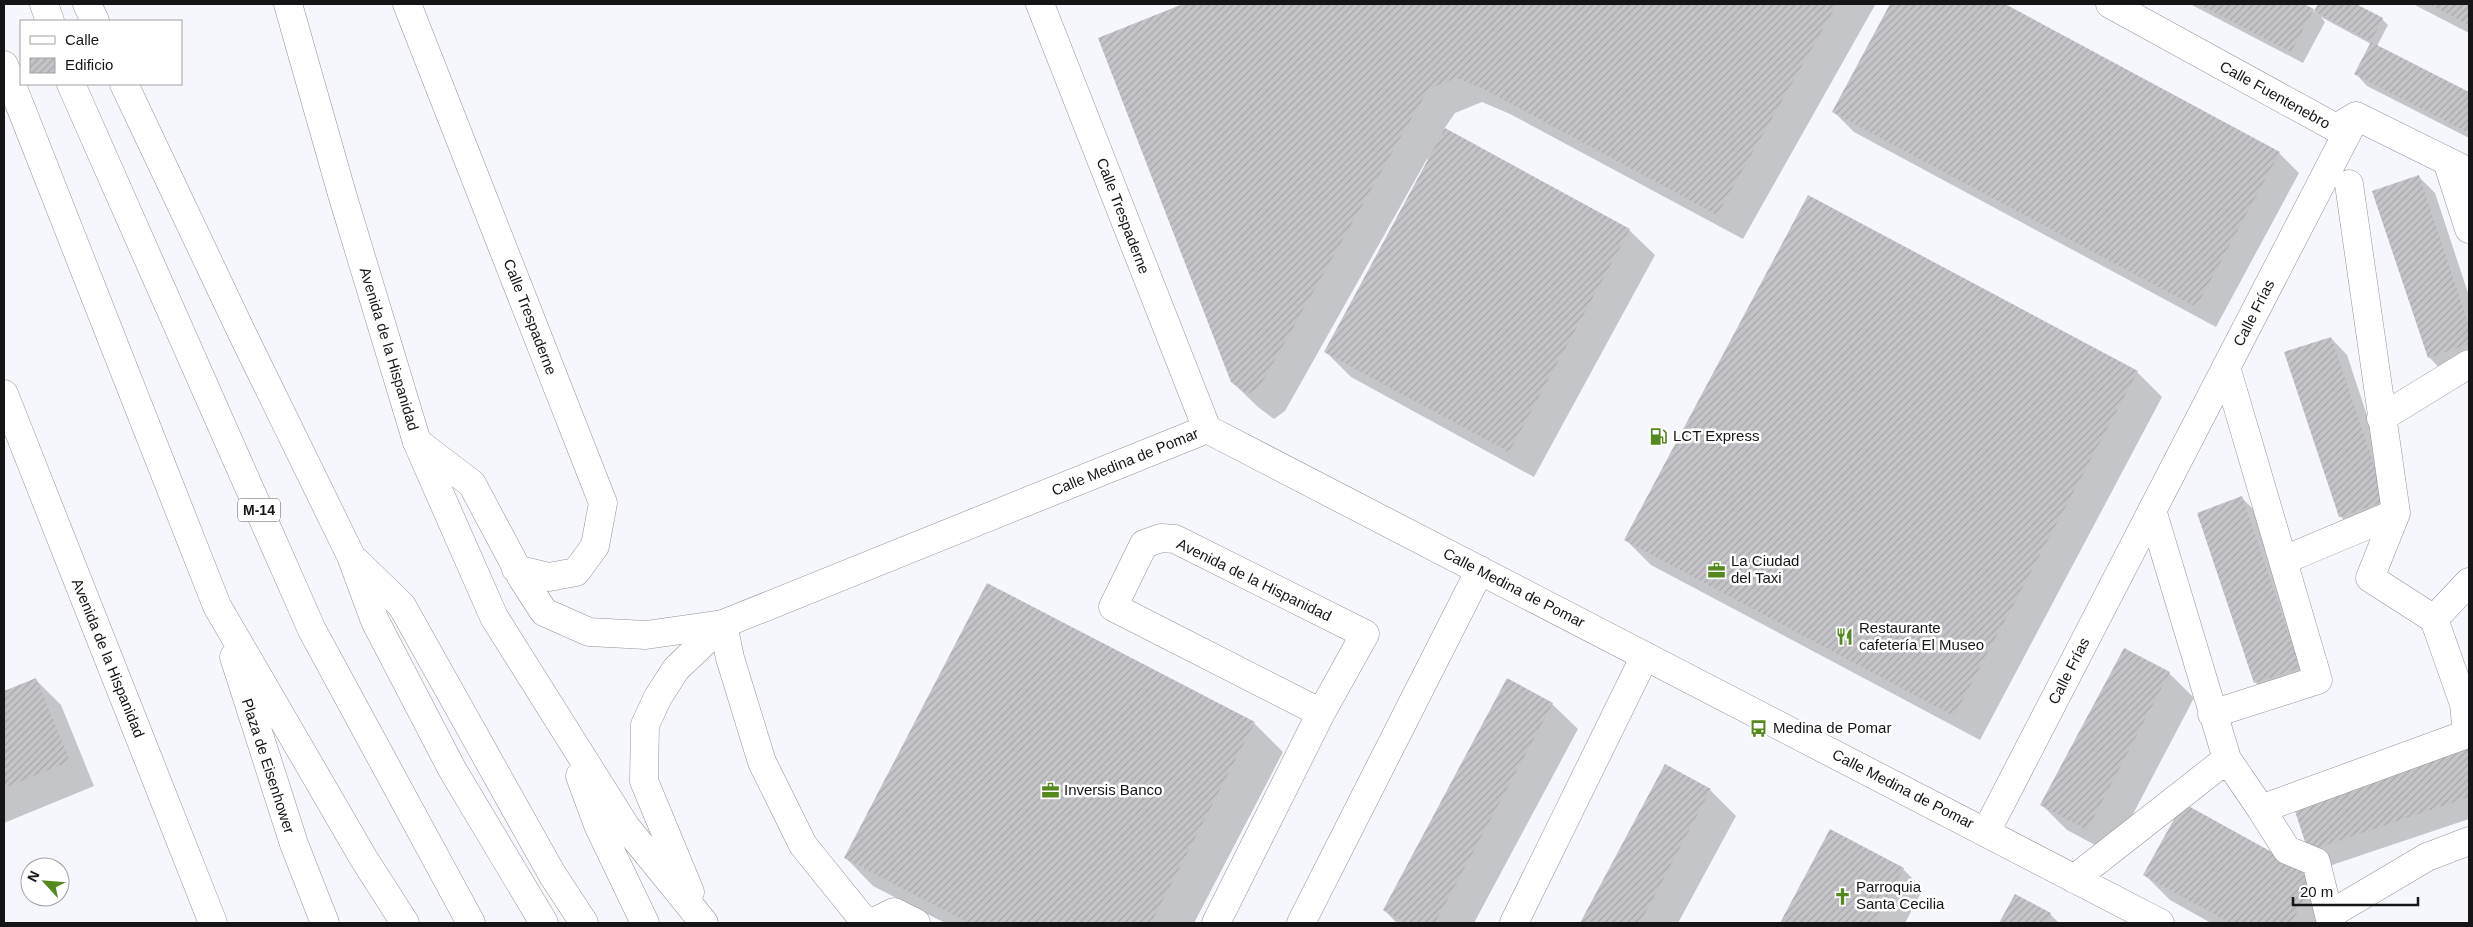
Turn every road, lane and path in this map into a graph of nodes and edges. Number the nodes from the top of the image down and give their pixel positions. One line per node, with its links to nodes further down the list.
1 (44, 4): 7 (main road)
2 (87, 4): 8 (main road)
3 (288, 4): 21 (main road, Avenida de la Hispanidad)
4 (408, 4): 26 (main road, Calle Trespaderne)
5 (1040, 4): 20 (main road, Calle Trespaderne)
6 (2110, 4): 12 (main road, Calle Fuentenebro)
7 (50, 20)
8 (95, 20)
9 (4, 65): 29 (main road)
10 (71, 85): 47 (main road, M-14)
11 (124, 85): 24 (main road)
12 (2356, 116): 13 (main road); 17 (main road, Calle Frías)
13 (2458, 166): 15 (main road)
14 (2349, 184): 19 (main road)
15 (2469, 228)
16 (2469, 364): 19 (main road)
17 (2226, 367): 22 (main road, Calle Frías); 25 (main road)
18 (4, 394): 44 (main road, Avenida de la Hispanidad)
19 (2382, 418): 23 (main road)
20 (1207, 429): 27 (main road, Calle Medina de Pomar); 31 (main road, Calle Medina de Pomar)
21 (417, 442): 26 (main road, Avenida de la Hispanidad); 36 (main road)
22 (2152, 510): 35 (main road); 39 (main road, Calle Frías)
23 (2396, 514): 25 (main road); 30 (main road)
24 (351, 556): 48 (main road); 49 (main road)
25 (2284, 560): 35 (main road)
26 (516, 568): 31 (main road, Avenida de la Hispanidad)
27 (1480, 570): 32 (main road, Calle Medina de Pomar); 55 (main road)
28 (2469, 582): 30 (main road)
29 (217, 606): 45 (main road, Plaza de Eisenhower); 46 (main road)
30 (2434, 619): 33 (main road)
31 (723, 624): 43 (main road); 51 (main road)
32 (1645, 656): 39 (main road, Calle Medina de Pomar); 56 (main road)
33 (2467, 703): 38 (main road)
34 (1322, 714): 34 (main road, Avenida de la Hispanidad); 54 (main road, Avenida de la Hispanidad)
35 (2212, 714): 37 (main road)
36 (562, 729): 43 (main road); 50 (main road)
37 (2227, 759): 38 (main road); 41 (main road)
38 (2261, 809): 42 (main road)
39 (1986, 832): 41 (main road, Calle Medina de Pomar)
40 (2469, 841): 42 (main road)
41 (2074, 878): 57 (main road, Calle Medina de Pomar)
42 (2330, 919)
43 (703, 922)
44 (213, 923)
45 (325, 923)
46 (405, 923)
47 (471, 923)
48 (544, 923)
49 (584, 923)
50 (645, 923)
51 (866, 923)
52 (872, 923): 53 (main road)
53 (916, 923)
54 (1216, 923)
55 (1301, 923)
56 (1514, 923)
57 (2160, 923)

